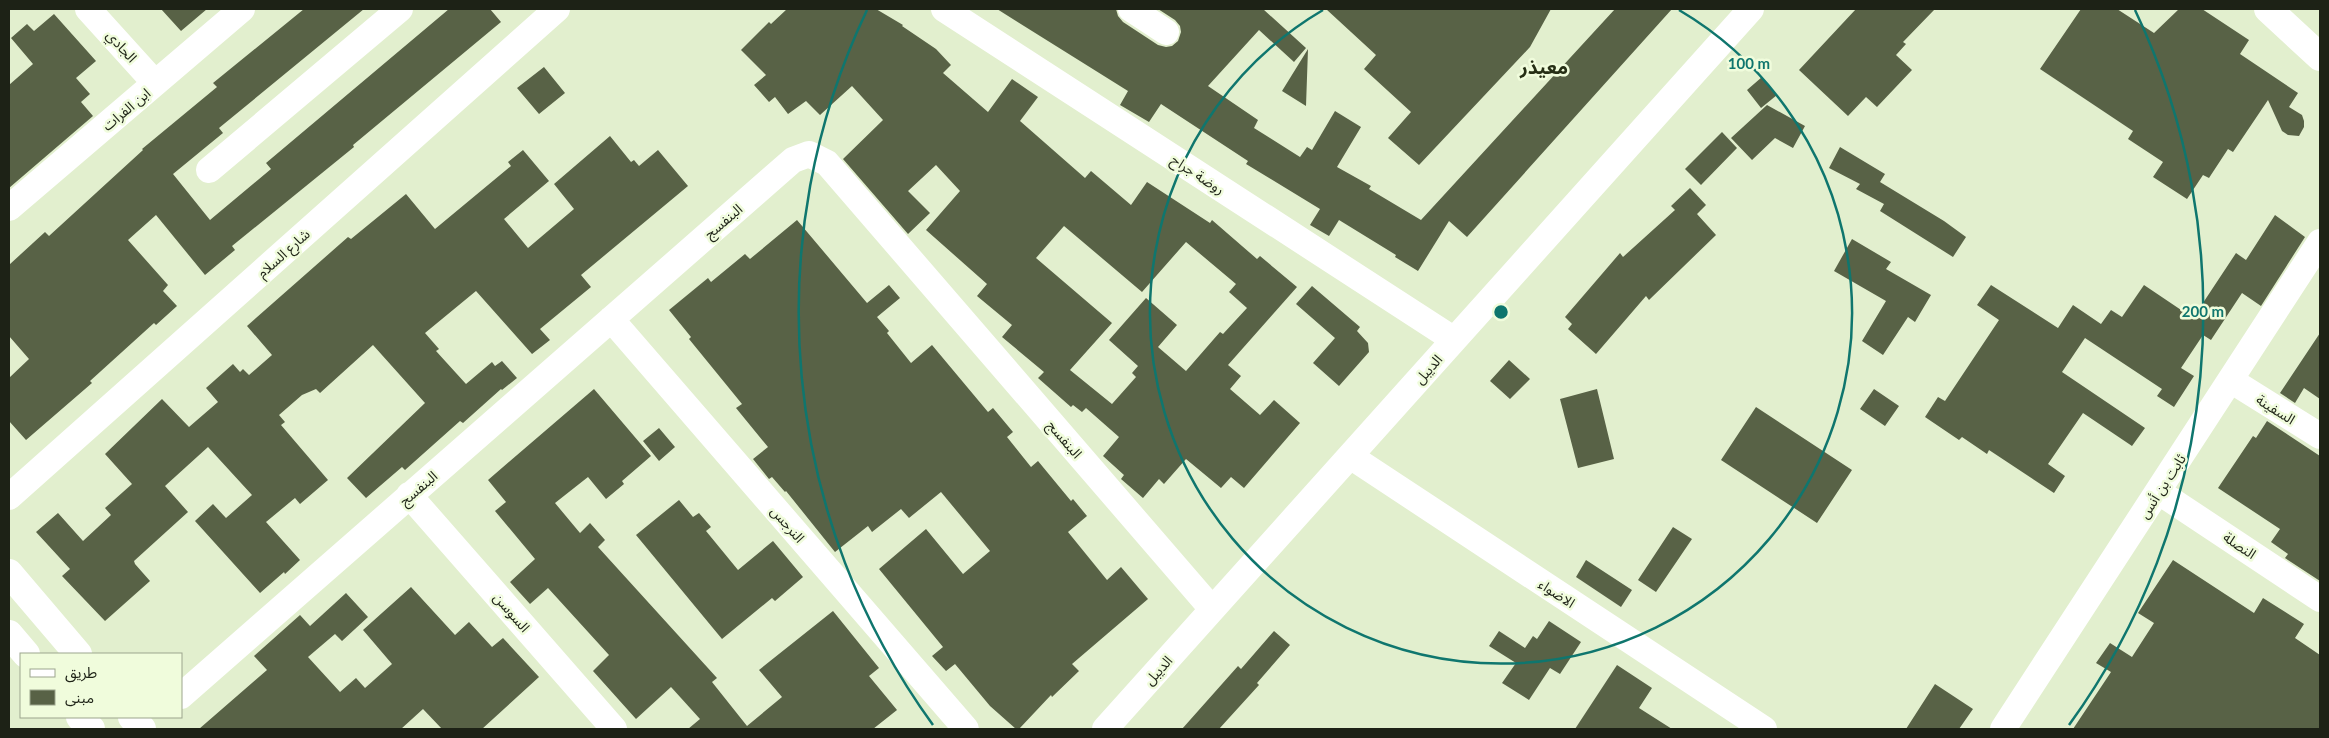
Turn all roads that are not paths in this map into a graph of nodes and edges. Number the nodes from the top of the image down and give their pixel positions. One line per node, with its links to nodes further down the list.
1 (88, 9): 11 (street, الجادي)
2 (242, 9): 11 (street, ابن الفرات)
3 (400, 9): 12 (street)
4 (557, 9): 22 (street, شارع السلام)
5 (944, 9): 16 (street, روضة جراح)
6 (1131, 9): 9 (street)
7 (1751, 9): 16 (street, الديبل)
8 (2268, 9): 10 (main road)
9 (1166, 32)
10 (2320, 57)
11 (155, 83): 13 (street, ابن الفرات)
12 (209, 170)
13 (9, 208)
14 (2320, 242): 17 (street, ثابت بن أنس)
15 (611, 319): 21 (street, البنفسج); 25 (street, البنفسج); 35 (street, النرجس)
16 (1453, 339): 19 (street, الديبل)
17 (2232, 381): 18 (street, السفينة); 20 (street, ثابت بن أنس)
18 (2320, 436)
19 (1350, 456): 25 (street, الديبل); 37 (street, الاضواء)
20 (2159, 492): 24 (street, النصلة); 38 (street, ثابت بن أنس)
21 (410, 495): 29 (street, البنفسج); 34 (street, السوسن)
22 (9, 497)
23 (9, 574): 28 (main road)
24 (2320, 599)
25 (1212, 610): 36 (street, الديبل)
26 (9, 634): 27 (main road)
27 (25, 653)
28 (77, 653)
29 (182, 695)
30 (81, 718): 32 (main road)
31 (133, 718): 33 (main road)
32 (91, 729)
33 (142, 729)
34 (614, 729)
35 (966, 729)
36 (1105, 729)
37 (1764, 729)
38 (2003, 729)

